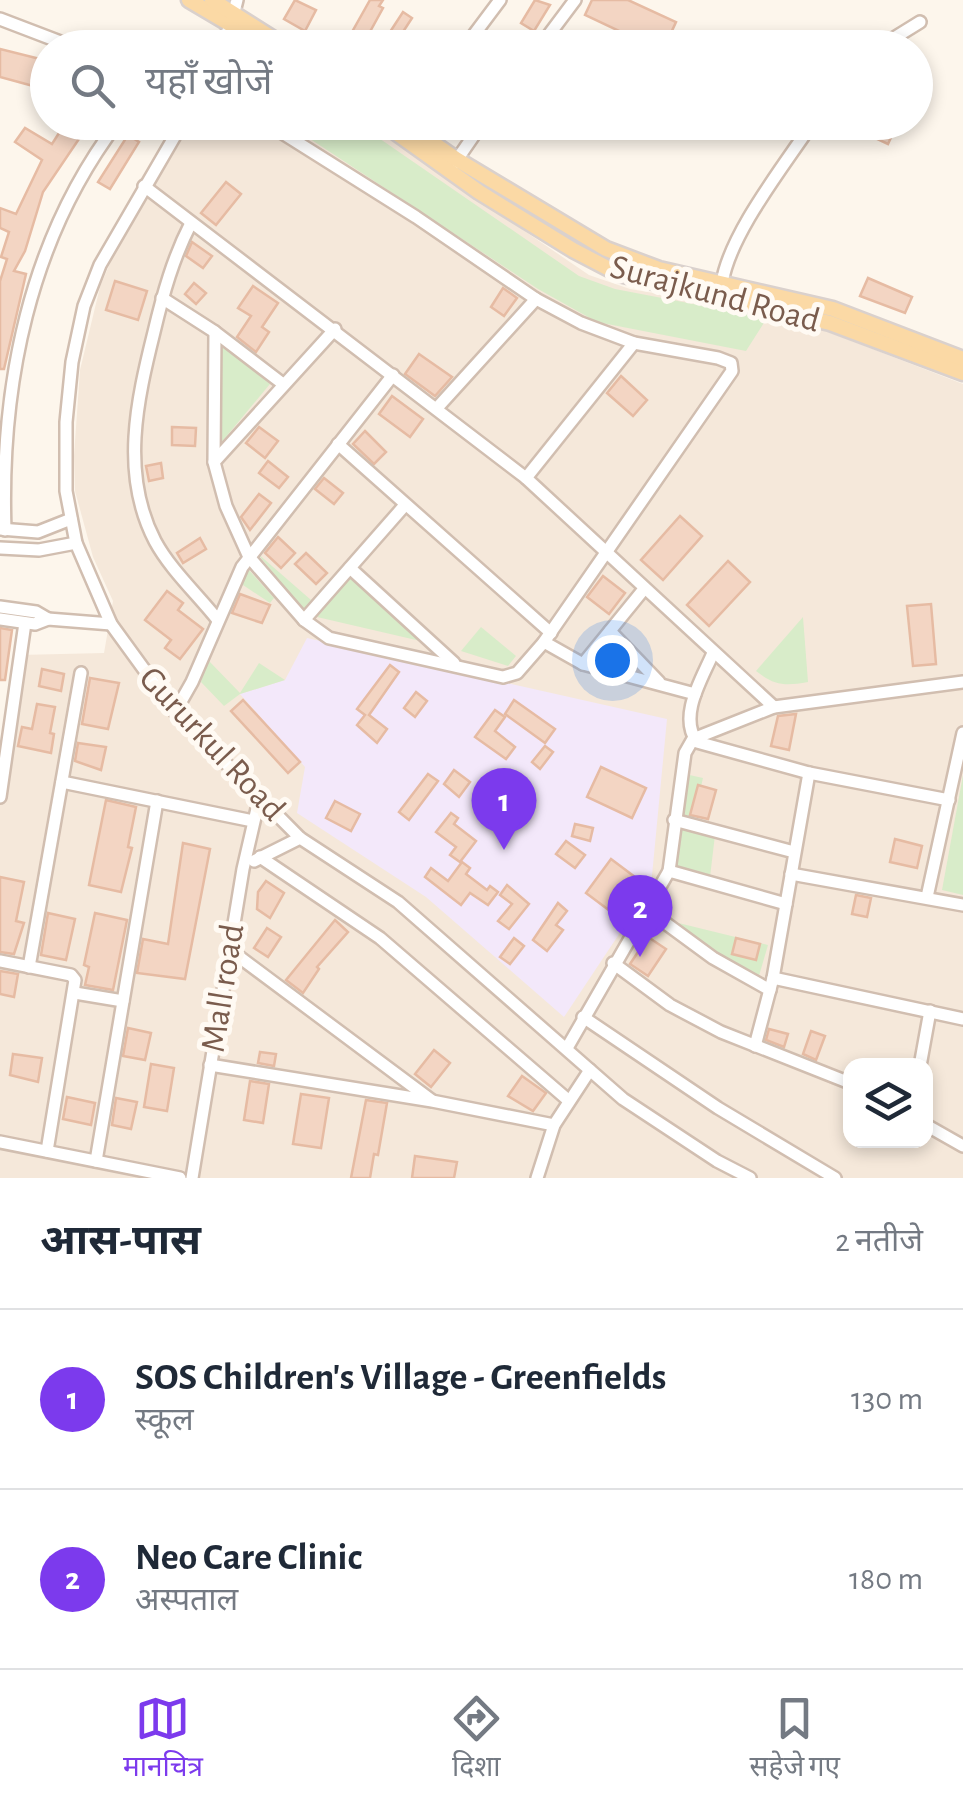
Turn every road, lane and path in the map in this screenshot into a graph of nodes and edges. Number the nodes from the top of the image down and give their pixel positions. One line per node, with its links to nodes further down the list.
1 (188, 0): 5 (main road)
2 (212, 0): 5 (main road)
3 (500, 0): 11 (street)
4 (575, 0): 12 (street)
5 (234, 12): 9 (main road); 10 (main road)
6 (0, 19): 8 (street)
7 (920, 22): 13 (street)
8 (30, 30)
9 (252, 30)
10 (261, 30)
11 (478, 30)
12 (552, 30)
13 (907, 30)
14 (107, 140): 39 (street)
15 (172, 140): 21 (street, Gururkul Road)
16 (294, 140): 25 (street)
17 (420, 140): 20 (main road, Surajkund Road)
18 (471, 140): 20 (street)
19 (801, 140): 23 (street)
20 (452, 166): 23 (main road, Surajkund Road); 30 (main road, Surajkund Road)
21 (144, 186): 22 (street); 38 (street, Gururkul Road)
22 (191, 224): 24 (street); 26 (street)
23 (722, 284): 29 (main road, Surajkund Road)
24 (162, 298): 27 (street); 48 (street)
25 (536, 299): 28 (street); 33 (street)
26 (336, 329): 31 (street); 32 (street)
27 (214, 332): 32 (street); 35 (street)
28 (634, 344): 36 (street); 42 (street)
29 (963, 359)
30 (963, 374)
31 (394, 375): 33 (street); 34 (street)
32 (283, 384): 35 (street)
33 (437, 408): 36 (street)
34 (338, 444): 37 (street); 43 (street)
35 (214, 462): 43 (street)
36 (526, 478): 42 (street)
37 (404, 505): 44 (street); 54 (street)
38 (71, 520): 39 (street); 40 (street, Gururkul Road)
39 (3, 529)
40 (76, 543): 41 (street); 52 (street, Gururkul Road)
41 (0, 548)
42 (607, 552): 45 (street); 54 (street)
43 (249, 558): 48 (street); 50 (street)
44 (350, 568): 50 (street); 57 (street)
45 (644, 589): 53 (street); 55 (street)
46 (0, 607): 47 (street)
47 (48, 619): 51 (street); 52 (street)
48 (217, 619): 63 (street)
49 (0, 620): 51 (street)
50 (304, 620): 57 (street)
51 (25, 623): 68 (street)
52 (111, 624): 63 (street, Gururkul Road)
53 (610, 632): 56 (street); 60 (street)
54 (548, 638): 56 (street); 57 (street)
55 (714, 653): 61 (street); 62 (street)
56 (583, 664): 60 (street)
57 (458, 666)
58 (82, 673): 67 (street)
59 (963, 682): 62 (street)
60 (661, 684): 61 (street)
61 (695, 694): 65 (street)
62 (774, 707): 65 (street)
63 (175, 712): 69 (street, Gururkul Road)
64 (963, 732): 70 (street)
65 (693, 740): 66 (street); 72 (street)
66 (809, 773): 70 (street); 75 (street)
67 (62, 782): 71 (street); 87 (street)
68 (0, 798)
69 (260, 800): 73 (street, Mall road); 74 (street, Gururkul Road)
70 (949, 800): 80 (street)
71 (158, 801): 73 (street); 90 (street)
72 (674, 820): 75 (street); 78 (street)
73 (253, 821): 77 (street, Mall road)
74 (300, 838): 76 (street); 95 (street, Gururkul Road)
75 (794, 852): 79 (street)
76 (260, 858): 77 (street); 100 (street)
77 (242, 869): 84 (street, Mall road)
78 (669, 871): 81 (street); 83 (street)
79 (792, 874): 80 (street); 81 (street)
80 (928, 897): 82 (street)
81 (786, 904): 88 (street)
82 (963, 905)
83 (649, 911): 86 (street); 88 (street)
84 (230, 950): 97 (street, Mall road); 101 (street)
85 (0, 961): 87 (street)
86 (613, 964): 92 (street); 94 (street)
87 (29, 967): 89 (street)
88 (771, 984): 91 (street); 94 (street)
89 (74, 993): 90 (street); 106 (street)
90 (124, 1002): 107 (street)
91 (930, 1011): 93 (street); 96 (street)
92 (583, 1017): 95 (street); 112 (street)
93 (963, 1019)
94 (754, 1046): 99 (street)
95 (567, 1048): 98 (street, Gururkul Road)
96 (921, 1058)
97 (210, 1066): 101 (street); 109 (street, Mall road)
98 (590, 1070): 100 (street); 111 (street, Gururkul Road)
99 (843, 1079)
100 (568, 1100): 102 (street)
101 (432, 1101): 102 (street)
102 (554, 1125): 110 (street)
103 (933, 1130): 105 (street)
104 (0, 1142): 106 (street)
105 (963, 1146)
106 (47, 1152): 107 (street)
107 (96, 1161): 108 (street)
108 (180, 1178)
109 (192, 1178)
110 (537, 1178)
111 (750, 1178)
112 (835, 1178)

